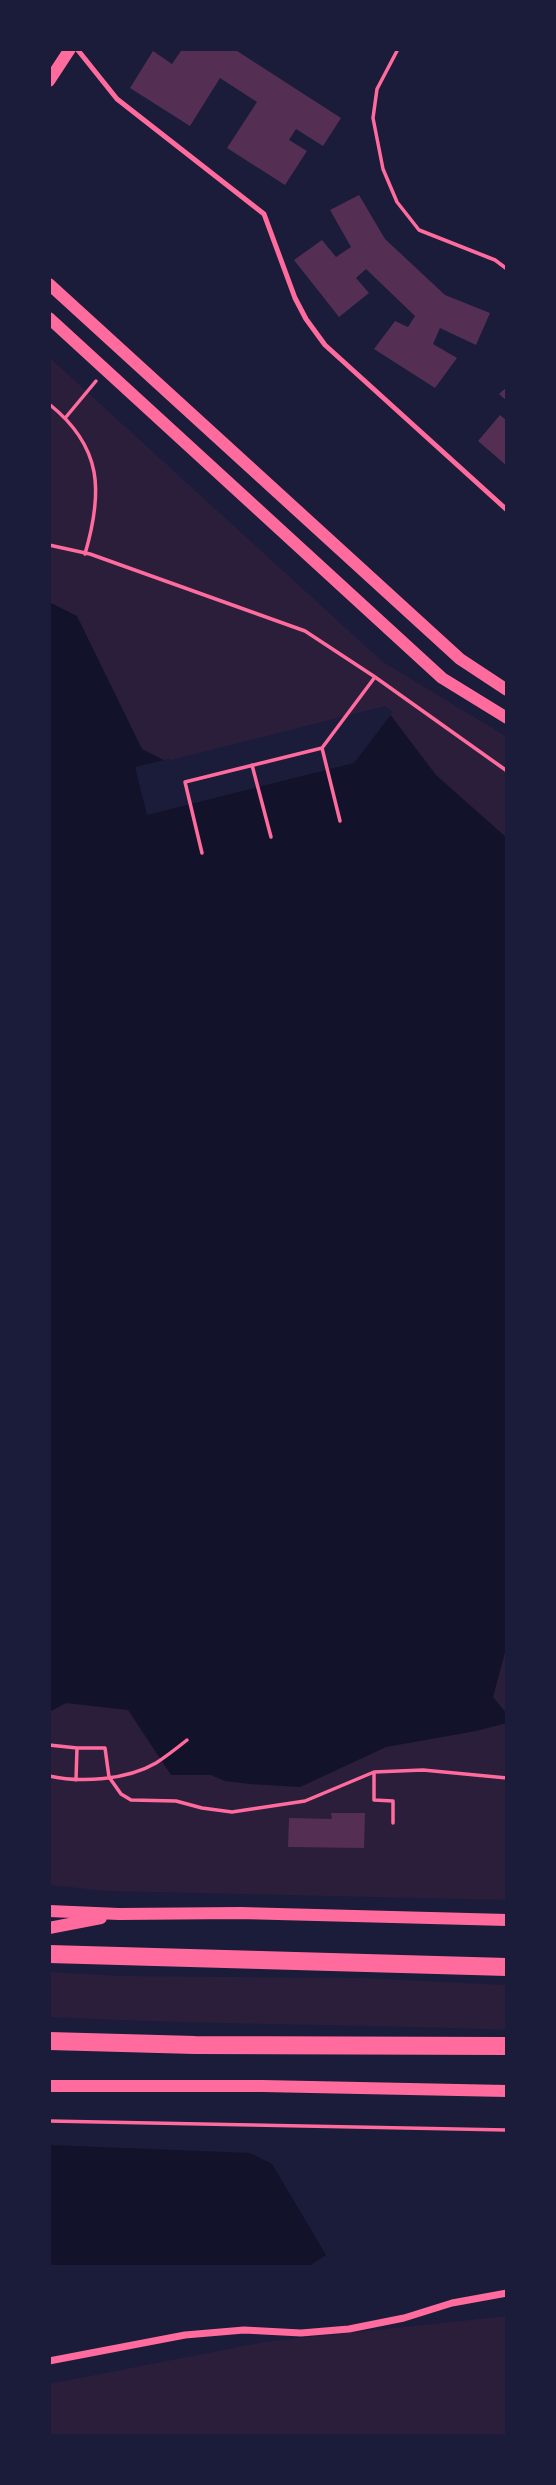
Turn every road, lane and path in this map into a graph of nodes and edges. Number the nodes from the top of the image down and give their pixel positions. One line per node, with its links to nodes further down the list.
1 (70, 49): 4 (street)
2 (76, 49): 11 (lane)
3 (398, 49): 5 (path)
4 (49, 81)
5 (507, 269)
6 (49, 284): 15 (street)
7 (49, 318): 8 (street)
8 (105, 369): 10 (path); 16 (street)
9 (49, 404): 10 (path)
10 (66, 417): 13 (path)
11 (507, 510)
12 (49, 545): 13 (path)
13 (85, 554): 14 (path)
14 (375, 677): 17 (path); 19 (path)
15 (507, 690)
16 (507, 718)
17 (322, 748): 18 (path); 20 (path)
18 (253, 765): 21 (path); 22 (path)
19 (507, 771)
20 (340, 821)
21 (271, 837)
22 (202, 853)
23 (187, 1740): 28 (path)
24 (49, 1745): 25 (path)
25 (77, 1748): 28 (path); 30 (path)
26 (374, 1772): 28 (path); 29 (path); 31 (path)
27 (49, 1776): 30 (path)
28 (109, 1777): 30 (path)
29 (507, 1778)
30 (76, 1780)
31 (393, 1823)
32 (49, 1911): 33 (street)
33 (119, 1914): 34 (street); 35 (street)
34 (507, 1920)
35 (49, 1928)
36 (49, 1954): 37 (main road)
37 (507, 1967)
38 (49, 2040): 39 (main road)
39 (507, 2046)
40 (49, 2085): 41 (street)
41 (507, 2091)
42 (49, 2121): 43 (path)
43 (507, 2130)
44 (507, 2293): 45 (street)
45 (49, 2361)

